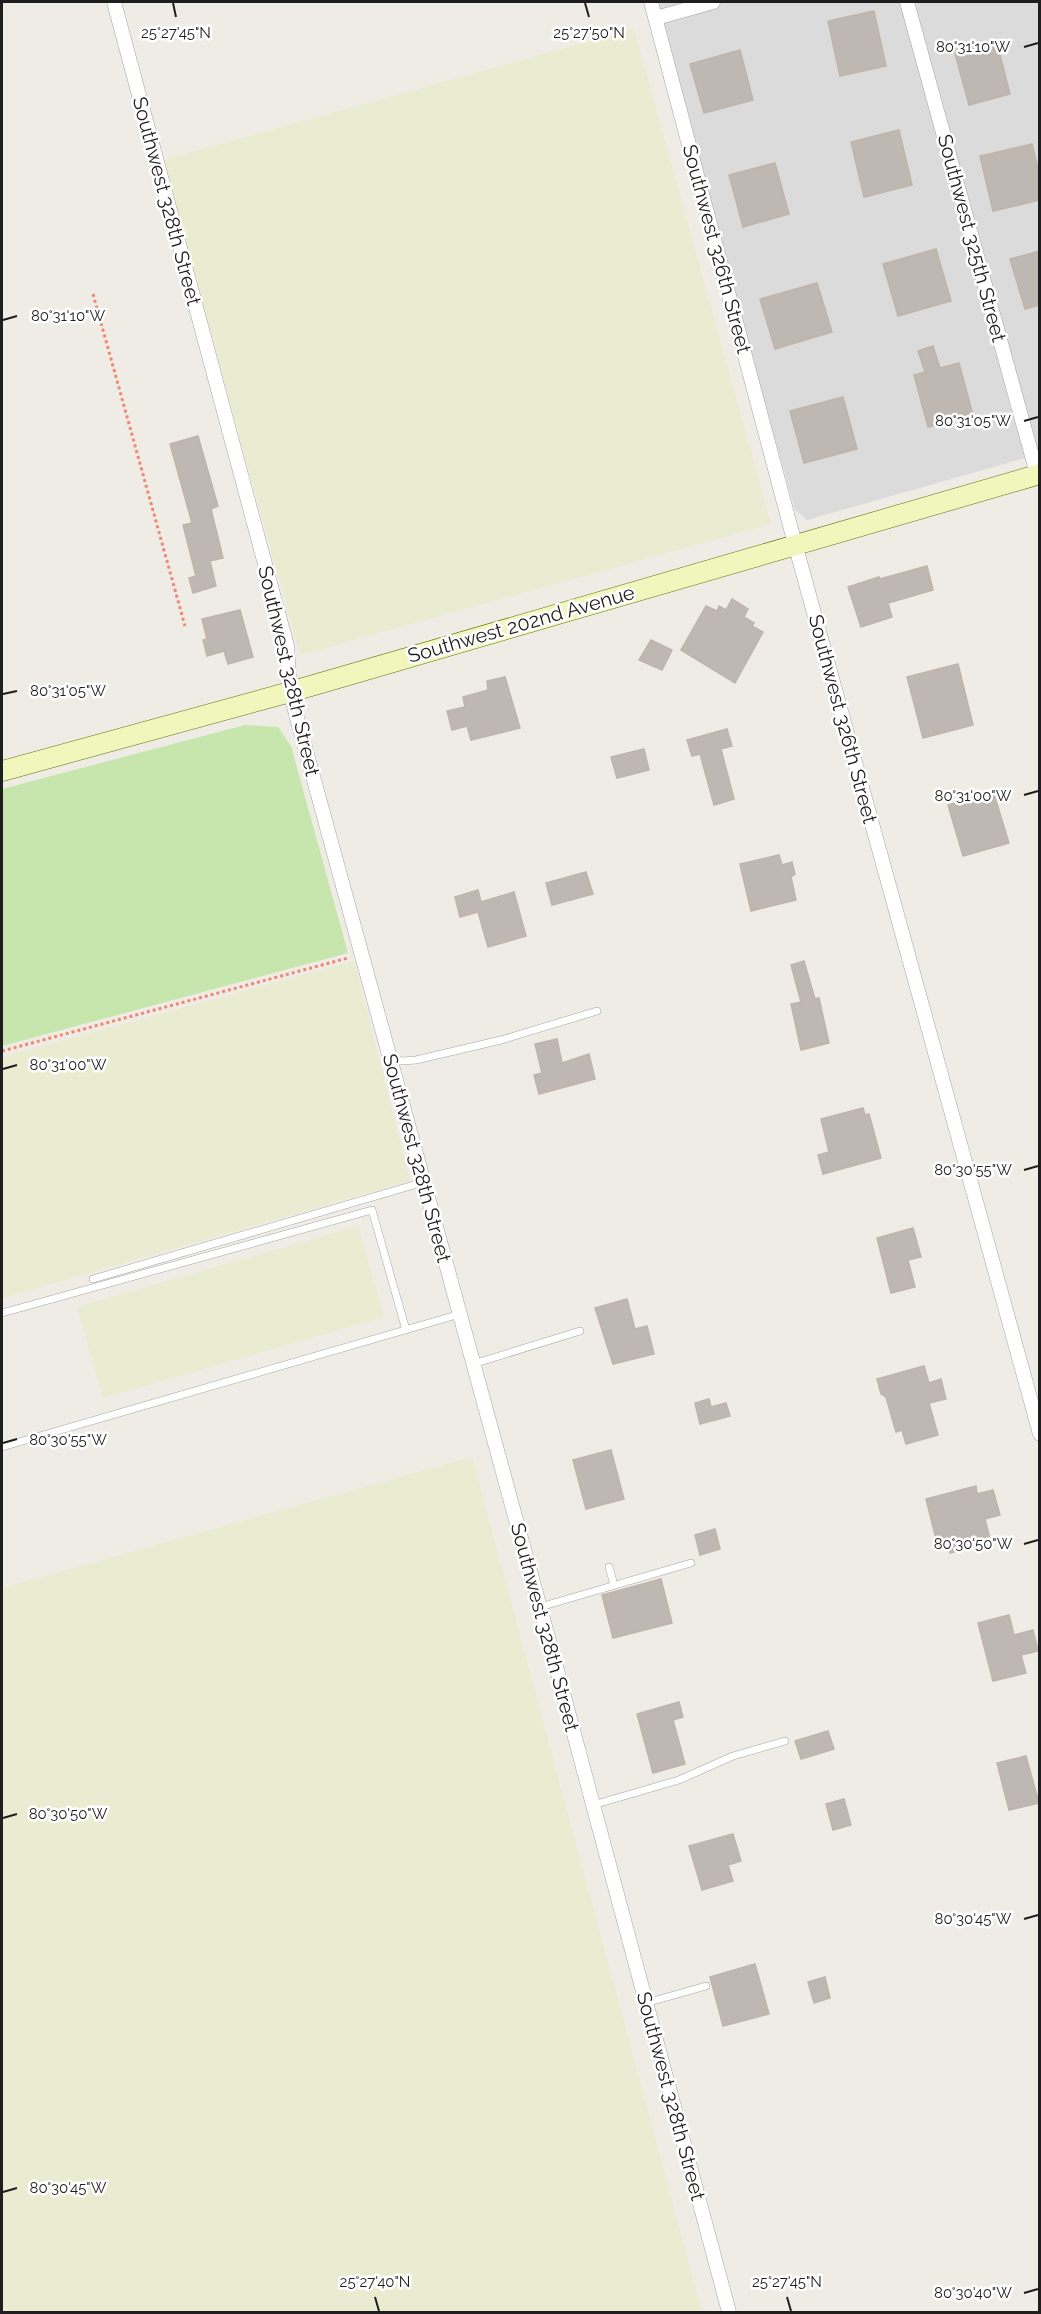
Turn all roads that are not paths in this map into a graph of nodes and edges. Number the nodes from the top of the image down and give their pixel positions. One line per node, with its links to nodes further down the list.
1 (114, 2): 8 (street, Southwest 328th Street)
2 (651, 2): 5 (street, Southwest 326th Street)
3 (713, 2): 5 (street)
4 (907, 2): 6 (street, Southwest 325th Street)
5 (656, 18): 7 (street, Southwest 326th Street)
6 (1038, 474): 7 (street, Southwest 202nd Avenue)
7 (795, 544): 8 (street, Southwest 202nd Avenue); 19 (street, Southwest 326th Street)
8 (290, 692): 9 (street, Southwest 202nd Avenue); 11 (street, Southwest 328th Street)
9 (2, 771)
10 (597, 1011): 11 (lane)
11 (390, 1057): 12 (street, Southwest 328th Street)
12 (424, 1182): 13 (lane); 15 (street, Southwest 328th Street)
13 (93, 1279)
14 (2, 1313): 16 (lane)
15 (460, 1314): 16 (lane); 18 (street, Southwest 328th Street)
16 (406, 1330): 20 (lane)
17 (580, 1331): 18 (lane)
18 (473, 1364): 24 (street, Southwest 328th Street)
19 (1040, 1434)
20 (2, 1447)
21 (691, 1563): 23 (lane)
22 (609, 1567): 23 (lane)
23 (614, 1585): 24 (lane)
24 (540, 1607): 26 (street, Southwest 328th Street)
25 (785, 1741): 26 (lane)
26 (593, 1804): 28 (street, Southwest 328th Street)
27 (706, 1986): 28 (lane)
28 (646, 2003): 29 (street, Southwest 328th Street)
29 (729, 2313)

